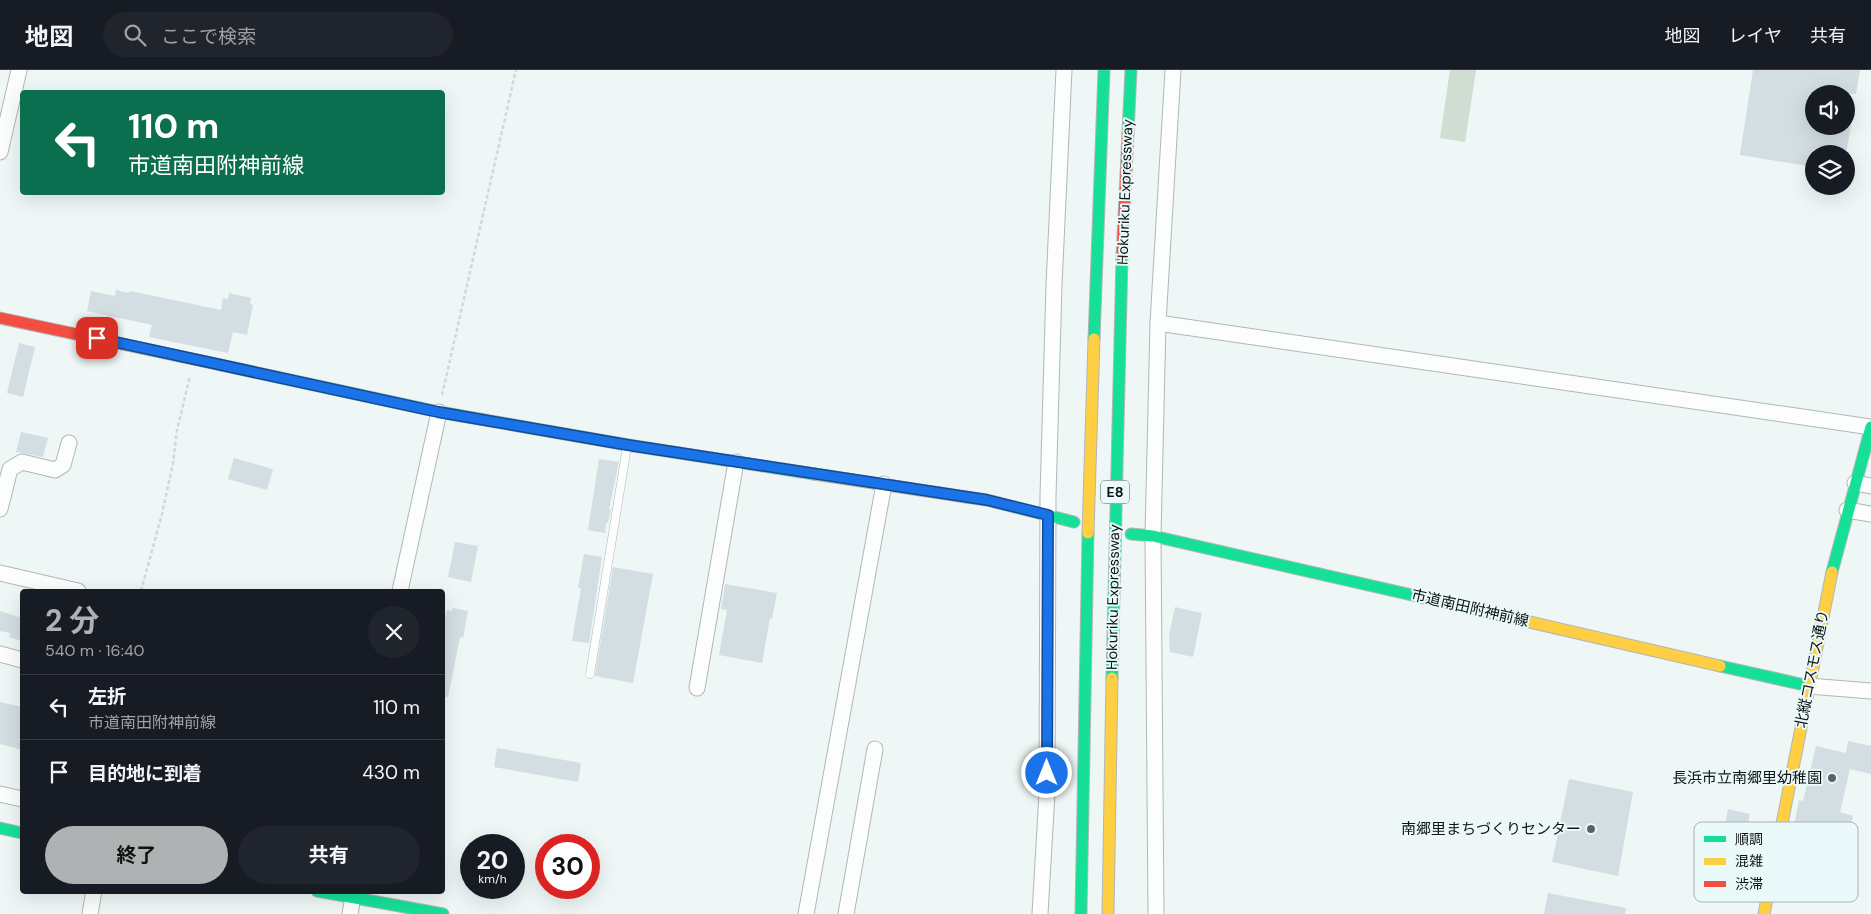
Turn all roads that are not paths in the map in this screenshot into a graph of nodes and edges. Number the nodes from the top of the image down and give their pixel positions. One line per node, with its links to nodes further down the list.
1 (19, 70): 6 (street)
2 (1064, 70): 20 (street)
3 (1104, 70): 47 (main road, Hokuriku Expressway / E8)
4 (1131, 70): 48 (main road, Hokuriku Expressway / E8)
5 (1173, 70): 8 (street)
6 (0, 152)
7 (0, 318): 9 (main road)
8 (1158, 323): 10 (street); 23 (street)
9 (438, 412): 12 (main road); 26 (street)
10 (1871, 427): 14 (main road, 北縦コスモス通り)
11 (69, 443): 17 (street)
12 (628, 445): 13 (main road); 29 (lane)
13 (736, 462): 15 (main road); 31 (street)
14 (1855, 483): 16 (street); 18 (main road, 北縦コスモス通り)
15 (884, 484): 20 (main road); 44 (street)
16 (1871, 486)
17 (0, 509)
18 (1847, 510): 19 (street); 30 (main road, 北縦コスモス通り)
19 (1871, 514)
20 (1048, 515): 21 (main road); 46 (street)
21 (1074, 522)
22 (1131, 534): 23 (main road, 市道南田附神前線)
23 (1154, 536): 30 (main road, 市道南田附神前線); 49 (street)
24 (0, 573): 25 (street)
25 (69, 589)
26 (400, 589)
27 (0, 654): 28 (street)
28 (20, 659)
29 (590, 674)
30 (1809, 686): 32 (street); 36 (main road, 北縦コスモス通り)
31 (697, 688)
32 (1871, 691)
33 (874, 749): 45 (street)
34 (0, 794): 35 (street)
35 (20, 799)
36 (1782, 822)
37 (0, 828): 38 (main road)
38 (20, 833)
39 (93, 894): 41 (street)
40 (354, 895): 42 (street); 43 (main road)
41 (90, 914)
42 (350, 914)
43 (443, 914)
44 (806, 914)
45 (846, 914)
46 (1040, 914)
47 (1082, 914)
48 (1108, 914)
49 (1156, 914)

